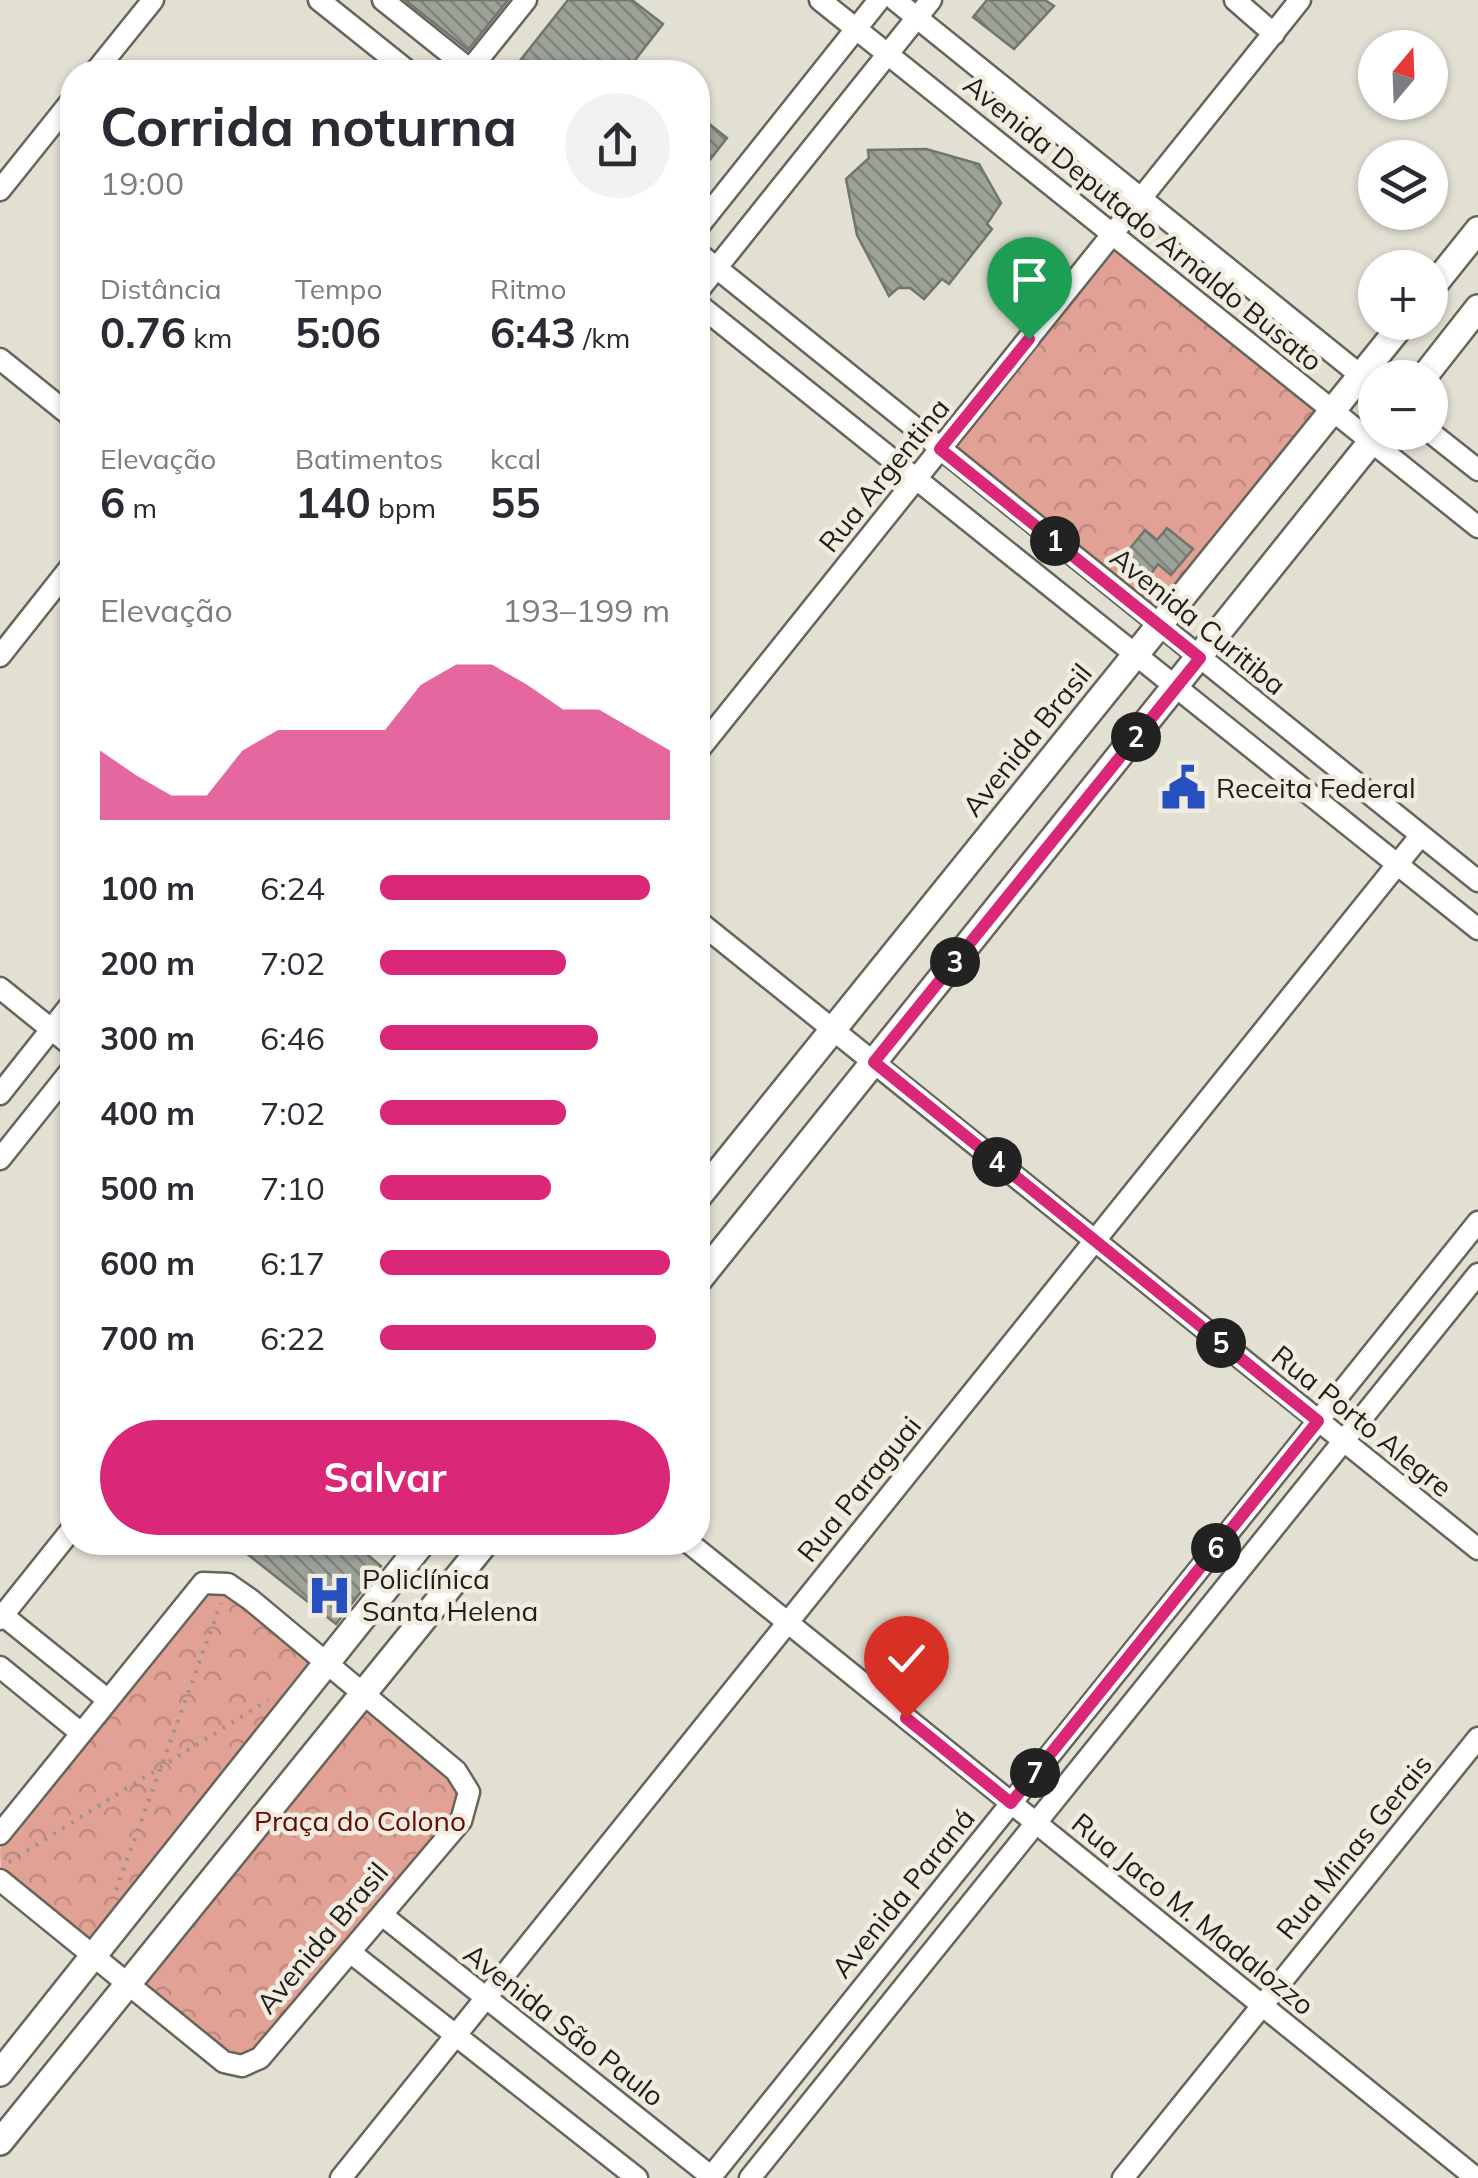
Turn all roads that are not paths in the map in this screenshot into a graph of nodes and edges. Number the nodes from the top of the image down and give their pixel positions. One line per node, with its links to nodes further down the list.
1 (153, 0): 15 (street)
2 (319, 0): 16 (street)
3 (383, 0): 17 (street)
4 (526, 0): 18 (street)
5 (820, 0): 12 (street, Avenida Deputado Arnaldo Busato)
6 (880, 0): 12 (street)
7 (895, 0): 11 (street, Avenida Deputado Arnaldo Busato)
8 (931, 0): 11 (street)
9 (1235, 0): 13 (street)
10 (1300, 0): 13 (street, Rua Argentina)
11 (917, 18): 14 (street); 21 (street, Avenida Deputado Arnaldo Busato)
12 (856, 29): 14 (street, Avenida Deputado Arnaldo Busato); 22 (street)
13 (1274, 34): 21 (street, Rua Argentina)
14 (888, 54): 24 (street, Avenida Deputado Arnaldo Busato); 26 (street)
15 (105, 60)
16 (394, 60)
17 (456, 60)
18 (479, 60)
19 (60, 115): 20 (street)
20 (0, 190)
21 (1141, 198): 24 (street, Rua Argentina); 33 (street, Avenida Deputado Arnaldo Busato)
22 (710, 211)
23 (1478, 230): 27 (main road)
24 (1112, 234): 36 (street, Avenida Deputado Arnaldo Busato); 39 (street, Rua Argentina)
25 (710, 263): 26 (street, Avenida Curitiba)
26 (716, 268): 28 (street); 39 (street, Avenida Curitiba)
27 (1448, 268)
28 (710, 276)
29 (1478, 308): 32 (main road)
30 (710, 314): 43 (street)
31 (0, 359): 35 (street)
32 (1437, 360)
33 (1358, 374)
34 (1358, 390): 36 (main road, Avenida Brasil)
35 (60, 407)
36 (1333, 411): 37 (street, Avenida Deputado Arnaldo Busato); 46 (main road, Avenida Brasil)
37 (1358, 426)
38 (1448, 446): 42 (street)
39 (940, 449): 43 (street, Rua Argentina); 46 (street, Avenida Curitiba)
40 (1365, 450): 49 (main road)
41 (1390, 450): 44 (street, Avenida Deputado Arnaldo Busato)
42 (1478, 470)
43 (916, 479): 47 (street); 51 (street, Rua Argentina)
44 (1478, 527)
45 (60, 581): 48 (street)
46 (1159, 625): 47 (main road, Avenida Brasil); 49 (street, Avenida Curitiba)
47 (1135, 654): 50 (street); 59 (main road, Avenida Brasil)
48 (0, 656)
49 (1200, 658): 50 (main road); 52 (street, Avenida Curitiba)
50 (1176, 687): 53 (street); 62 (main road)
51 (710, 736)
52 (1421, 835): 53 (street, Rua Paraguai); 54 (street, Avenida Curitiba)
53 (1397, 864): 55 (street); 68 (street, Rua Paraguai)
54 (1478, 881)
55 (1478, 929)
56 (710, 931): 59 (street, Rua Porto Alegre)
57 (0, 988): 60 (street)
58 (60, 1019): 60 (street)
59 (831, 1028): 62 (street, Rua Porto Alegre); 66 (main road, Avenida Brasil)
60 (52, 1029): 61 (street); 64 (street)
61 (60, 1036)
62 (874, 1062): 68 (street, Rua Porto Alegre); 69 (main road)
63 (60, 1084): 65 (street)
64 (0, 1094)
65 (0, 1159)
66 (710, 1182)
67 (1478, 1222): 71 (street, Avenida Paraná)
68 (1095, 1241): 71 (street, Rua Porto Alegre); 79 (street, Rua Paraguai)
69 (710, 1266)
70 (1478, 1274): 72 (street)
71 (1318, 1421): 72 (street, Rua Porto Alegre); 86 (street, Avenida Paraná)
72 (1343, 1441): 74 (street, Rua Porto Alegre); 87 (street)
73 (60, 1544): 78 (street)
74 (1478, 1550)
75 (413, 1555): 80 (main road)
76 (476, 1555): 82 (main road)
77 (704, 1555): 79 (street, Rua Jaco M. Madalozzo)
78 (1, 1616): 83 (street)
79 (788, 1622): 86 (street, Rua Jaco M. Madalozzo); 94 (street, Rua Paraguai)
80 (328, 1664): 82 (street, Avenida Brasil); 83 (street, Avenida Brasil); 92 (main road)
81 (0, 1667): 84 (street)
82 (364, 1694): 90 (street, Avenida Brasil); 93 (main road)
83 (108, 1700): 84 (street)
84 (81, 1733): 88 (street)
85 (1478, 1738): 95 (street, Rua Minas Gerais)
86 (1011, 1803): 87 (street, Rua Jaco M. Madalozzo); 101 (street, Avenida Paraná)
87 (1036, 1823): 95 (street, Rua Jaco M. Madalozzo); 102 (street)
88 (0, 1834)
89 (0, 1880): 92 (street, Avenida Brasil)
90 (382, 1915): 91 (street, Avenida Brasil); 94 (street, Avenida São Paulo)
91 (350, 1952): 93 (street, Avenida Brasil); 96 (street)
92 (92, 1955): 93 (street, Avenida Brasil); 97 (main road)
93 (127, 1984): 98 (main road)
94 (486, 1998): 96 (street, Rua Paraguai); 101 (street, Avenida São Paulo)
95 (1262, 2005): 103 (street, Rua Minas Gerais); 104 (street, Rua Jaco M. Madalozzo)
96 (455, 2035): 99 (street, Rua Paraguai); 100 (street)
97 (0, 2072)
98 (0, 2142)
99 (341, 2178)
100 (637, 2178)
101 (711, 2178)
102 (750, 2178)
103 (1123, 2178)
104 (1476, 2178)

